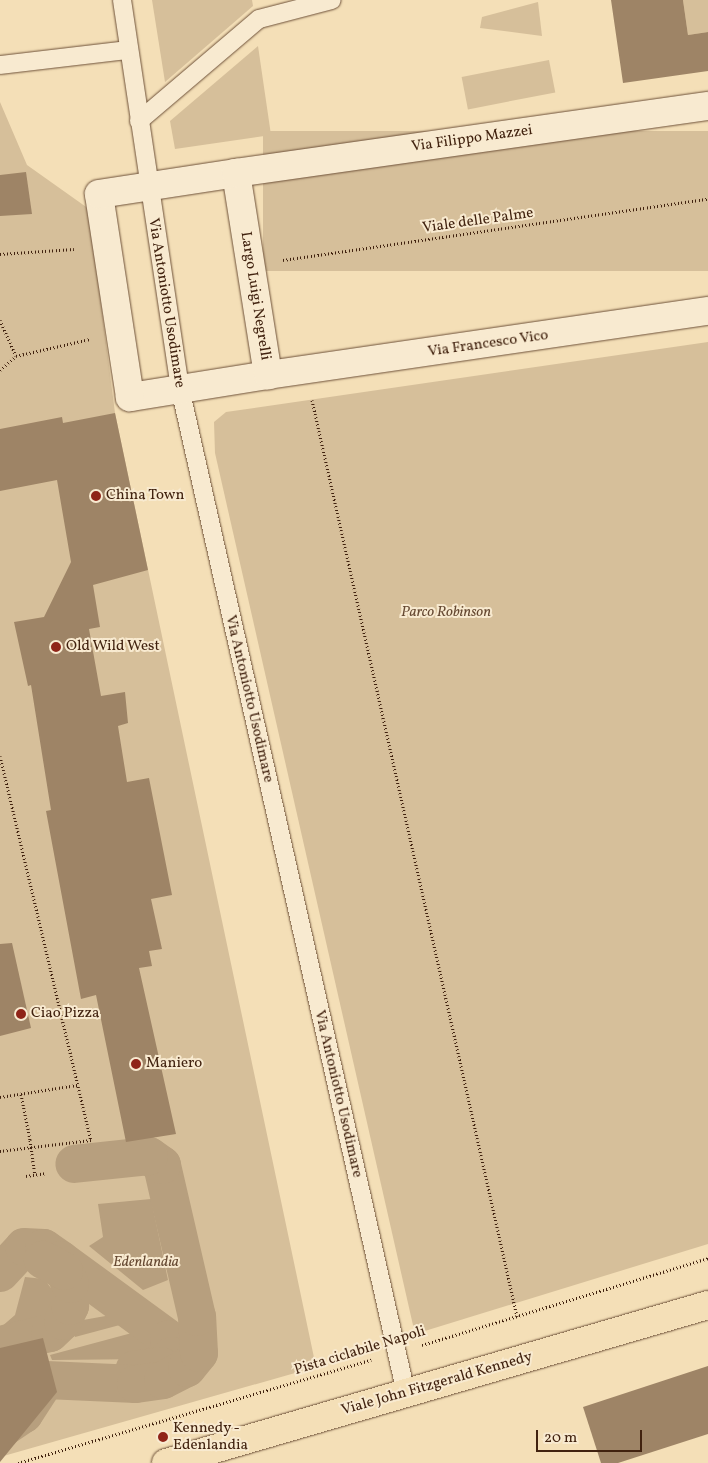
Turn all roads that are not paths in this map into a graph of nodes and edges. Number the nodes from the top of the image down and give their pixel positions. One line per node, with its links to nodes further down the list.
1 (122, 0): 3 (lane, Via Antoniotto Usodimare)
2 (332, 0): 6 (lane)
3 (128, 50): 4 (lane); 6 (lane, Via Antoniotto Usodimare)
4 (0, 65)
5 (708, 106): 7 (street, Via Filippo Mazzei)
6 (139, 121): 8 (lane, Via Antoniotto Usodimare)
7 (236, 173): 8 (street, Largo Luigi Negrelli); 10 (street, Largo Luigi Negrelli)
8 (147, 186): 11 (lane, Via Antoniotto Usodimare); 11 (street, Largo Luigi Negrelli)
9 (708, 311): 10 (street, Via Francesco Vico)
10 (268, 375): 11 (street, Largo Luigi Negrelli)
11 (180, 388): 13 (lane, Via Antoniotto Usodimare)
12 (708, 1305): 13 (main road, Viale John Fitzgerald Kennedy)
13 (406, 1393): 14 (main road, Viale John Fitzgerald Kennedy)
14 (166, 1463)

